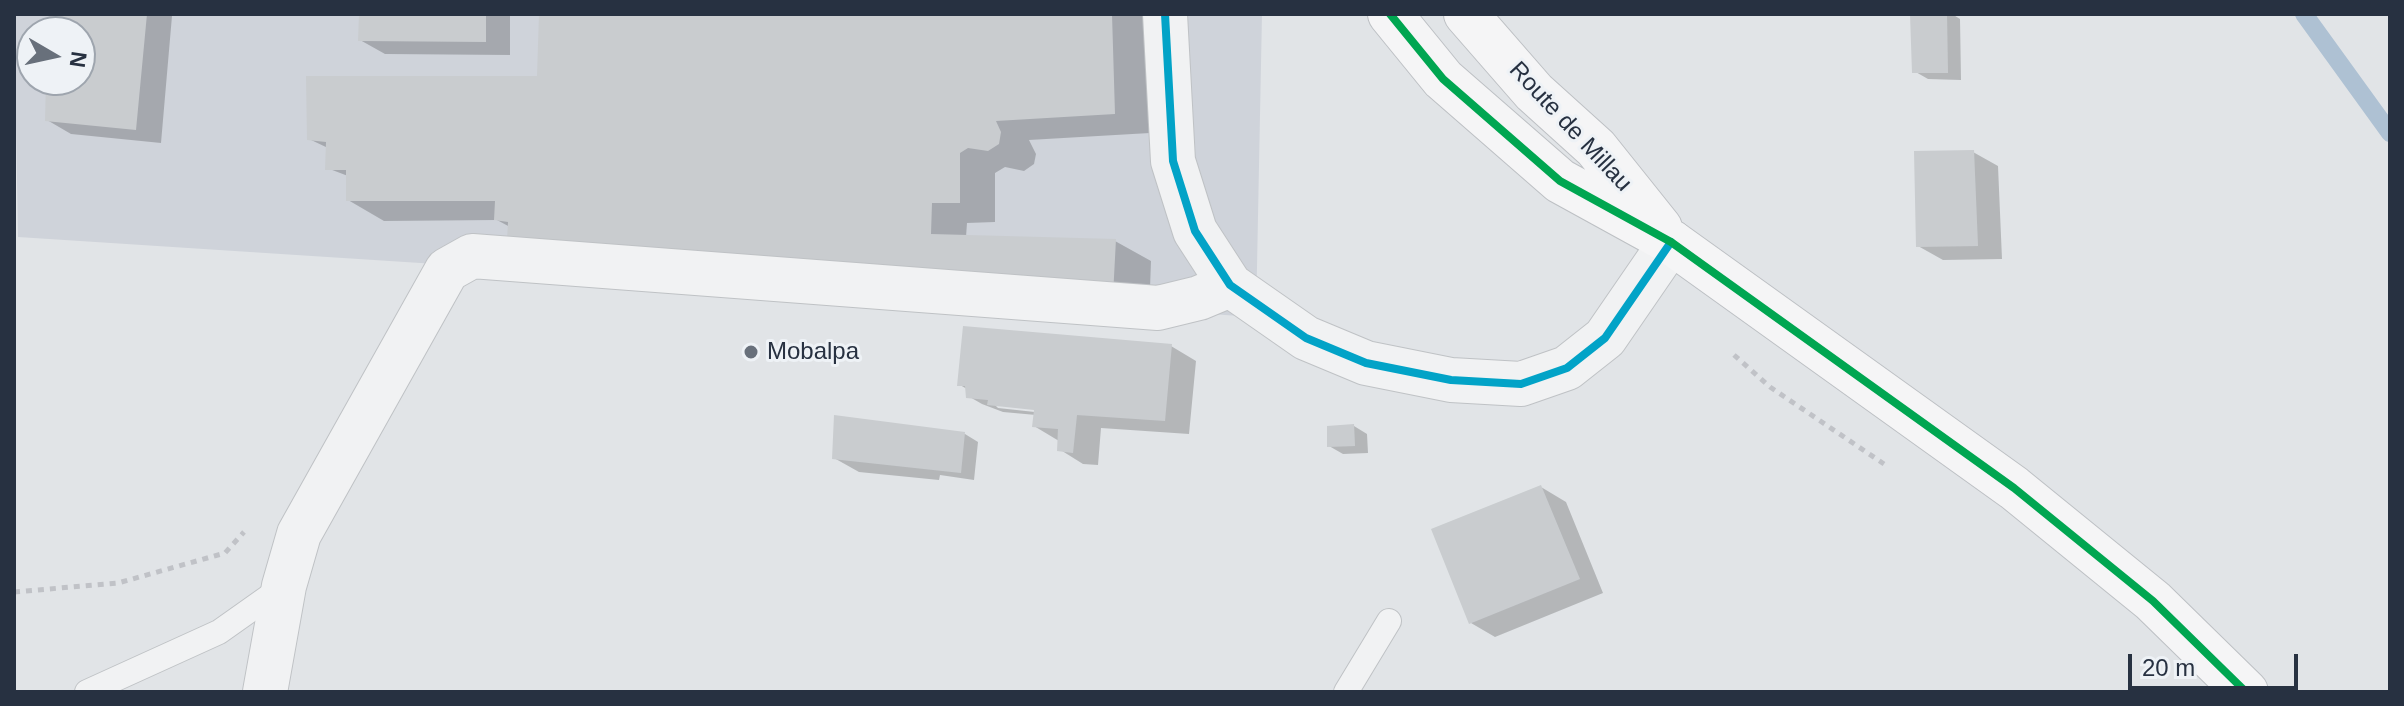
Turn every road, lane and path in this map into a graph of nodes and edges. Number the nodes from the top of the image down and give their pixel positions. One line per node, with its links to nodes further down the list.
1 (1165, 14): 5 (street)
2 (1390, 14): 4 (main road, Route de Millau)
3 (1466, 14): 4 (main road, Route de Millau)
4 (1671, 242): 5 (street); 15 (main road, Route de Millau)
5 (1230, 285): 9 (street)
6 (1727, 350): 7 (path)
7 (1889, 467)
8 (250, 526): 10 (path)
9 (284, 586): 12 (lane); 13 (street)
10 (14, 592)
11 (1389, 621): 14 (lane)
12 (87, 692)
13 (265, 692)
14 (1346, 692)
15 (2246, 692)

